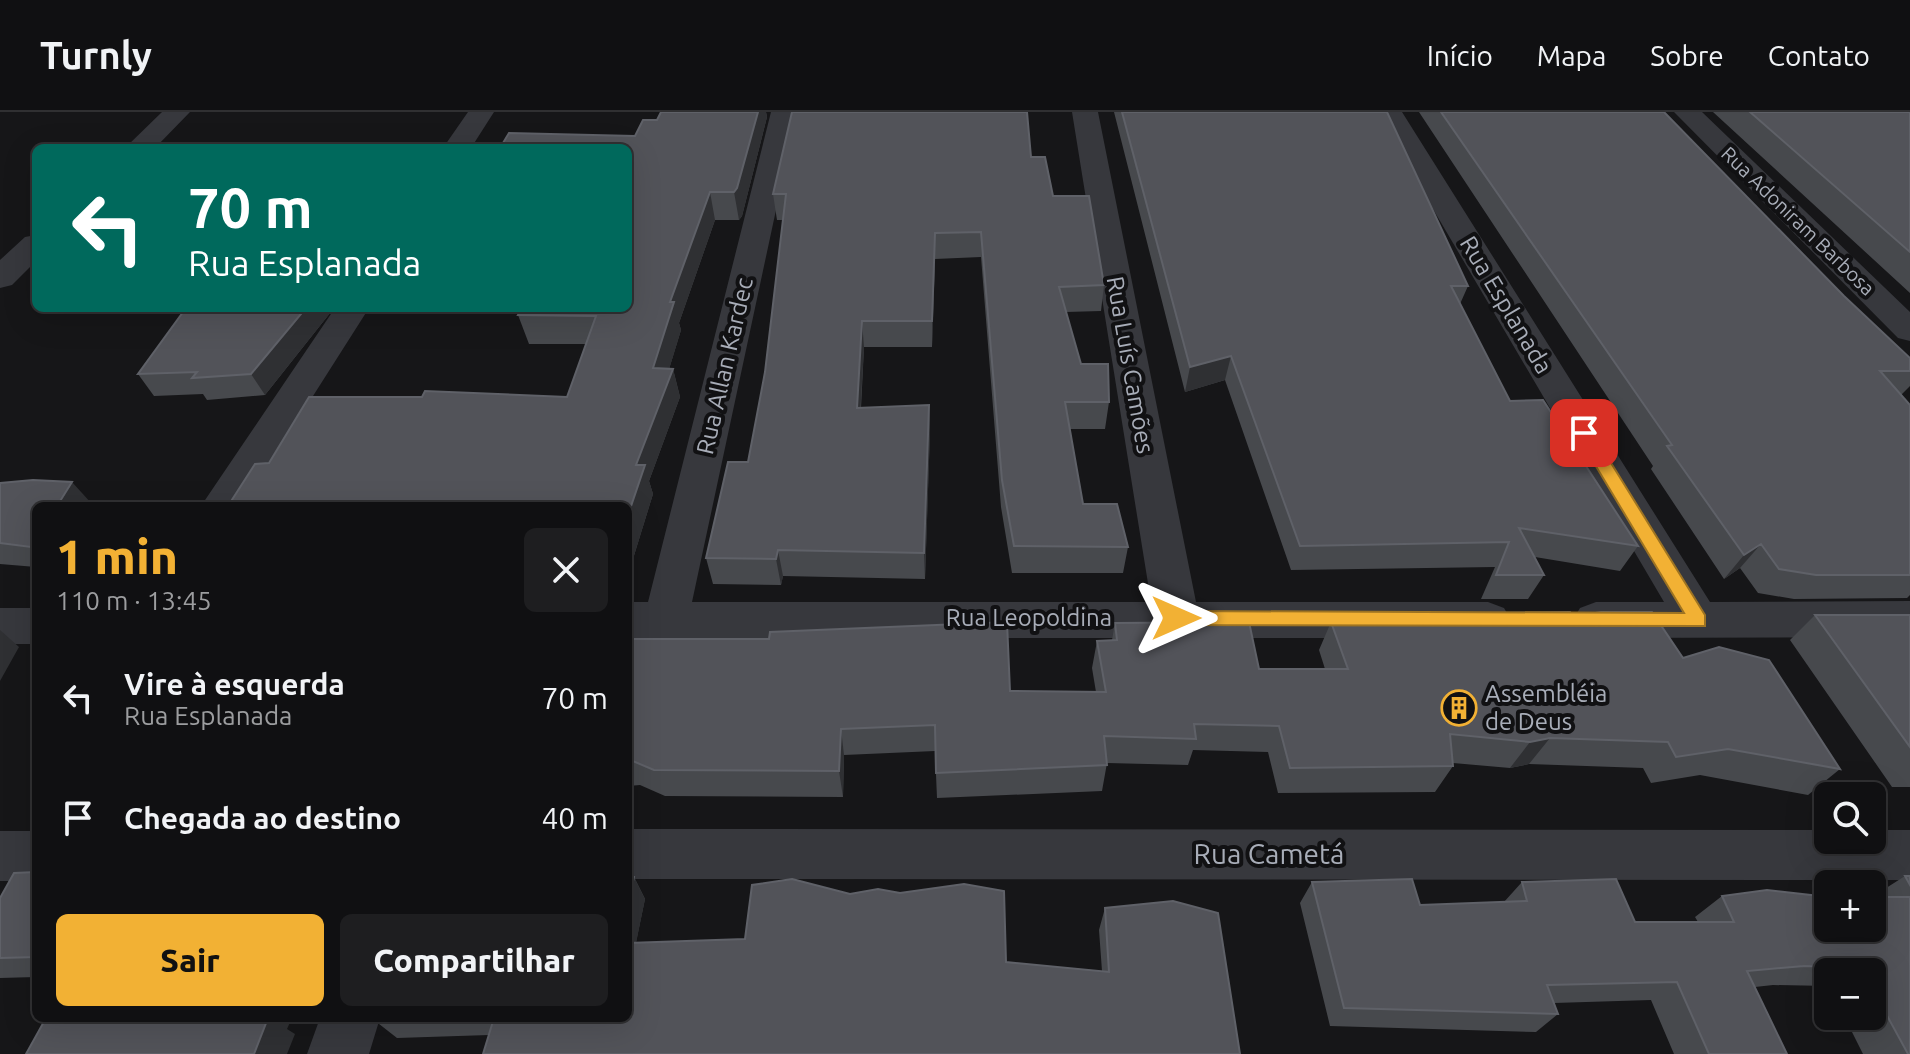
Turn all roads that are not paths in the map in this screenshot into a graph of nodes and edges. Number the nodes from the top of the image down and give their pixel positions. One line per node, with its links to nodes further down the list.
1 (177, 112): 7 (street)
2 (481, 112): 8 (street)
3 (784, 112): 16 (street, Rua Allan Kardec)
4 (1085, 112): 14 (street, Rua Luís Camões)
5 (1389, 112): 17 (street, Rua Esplanada)
6 (1687, 112): 12 (street, Rua Adoniram Barbosa)
7 (143, 144)
8 (460, 144)
9 (32, 248): 10 (street)
10 (0, 278)
11 (349, 312): 13 (street)
12 (1910, 331)
13 (225, 502)
14 (1176, 618): 16 (street, Rua Leopoldina); 17 (street, Rua Leopoldina)
15 (1910, 619): 17 (street, Rua Leopoldina)
16 (647, 620)
17 (1698, 621)
18 (0, 626): 19 (street)
19 (32, 626)
20 (632, 854): 21 (street, Rua Cametá)
21 (1910, 855)
22 (0, 856): 23 (street)
23 (32, 856)
24 (349, 1022): 25 (street)
25 (338, 1054)

